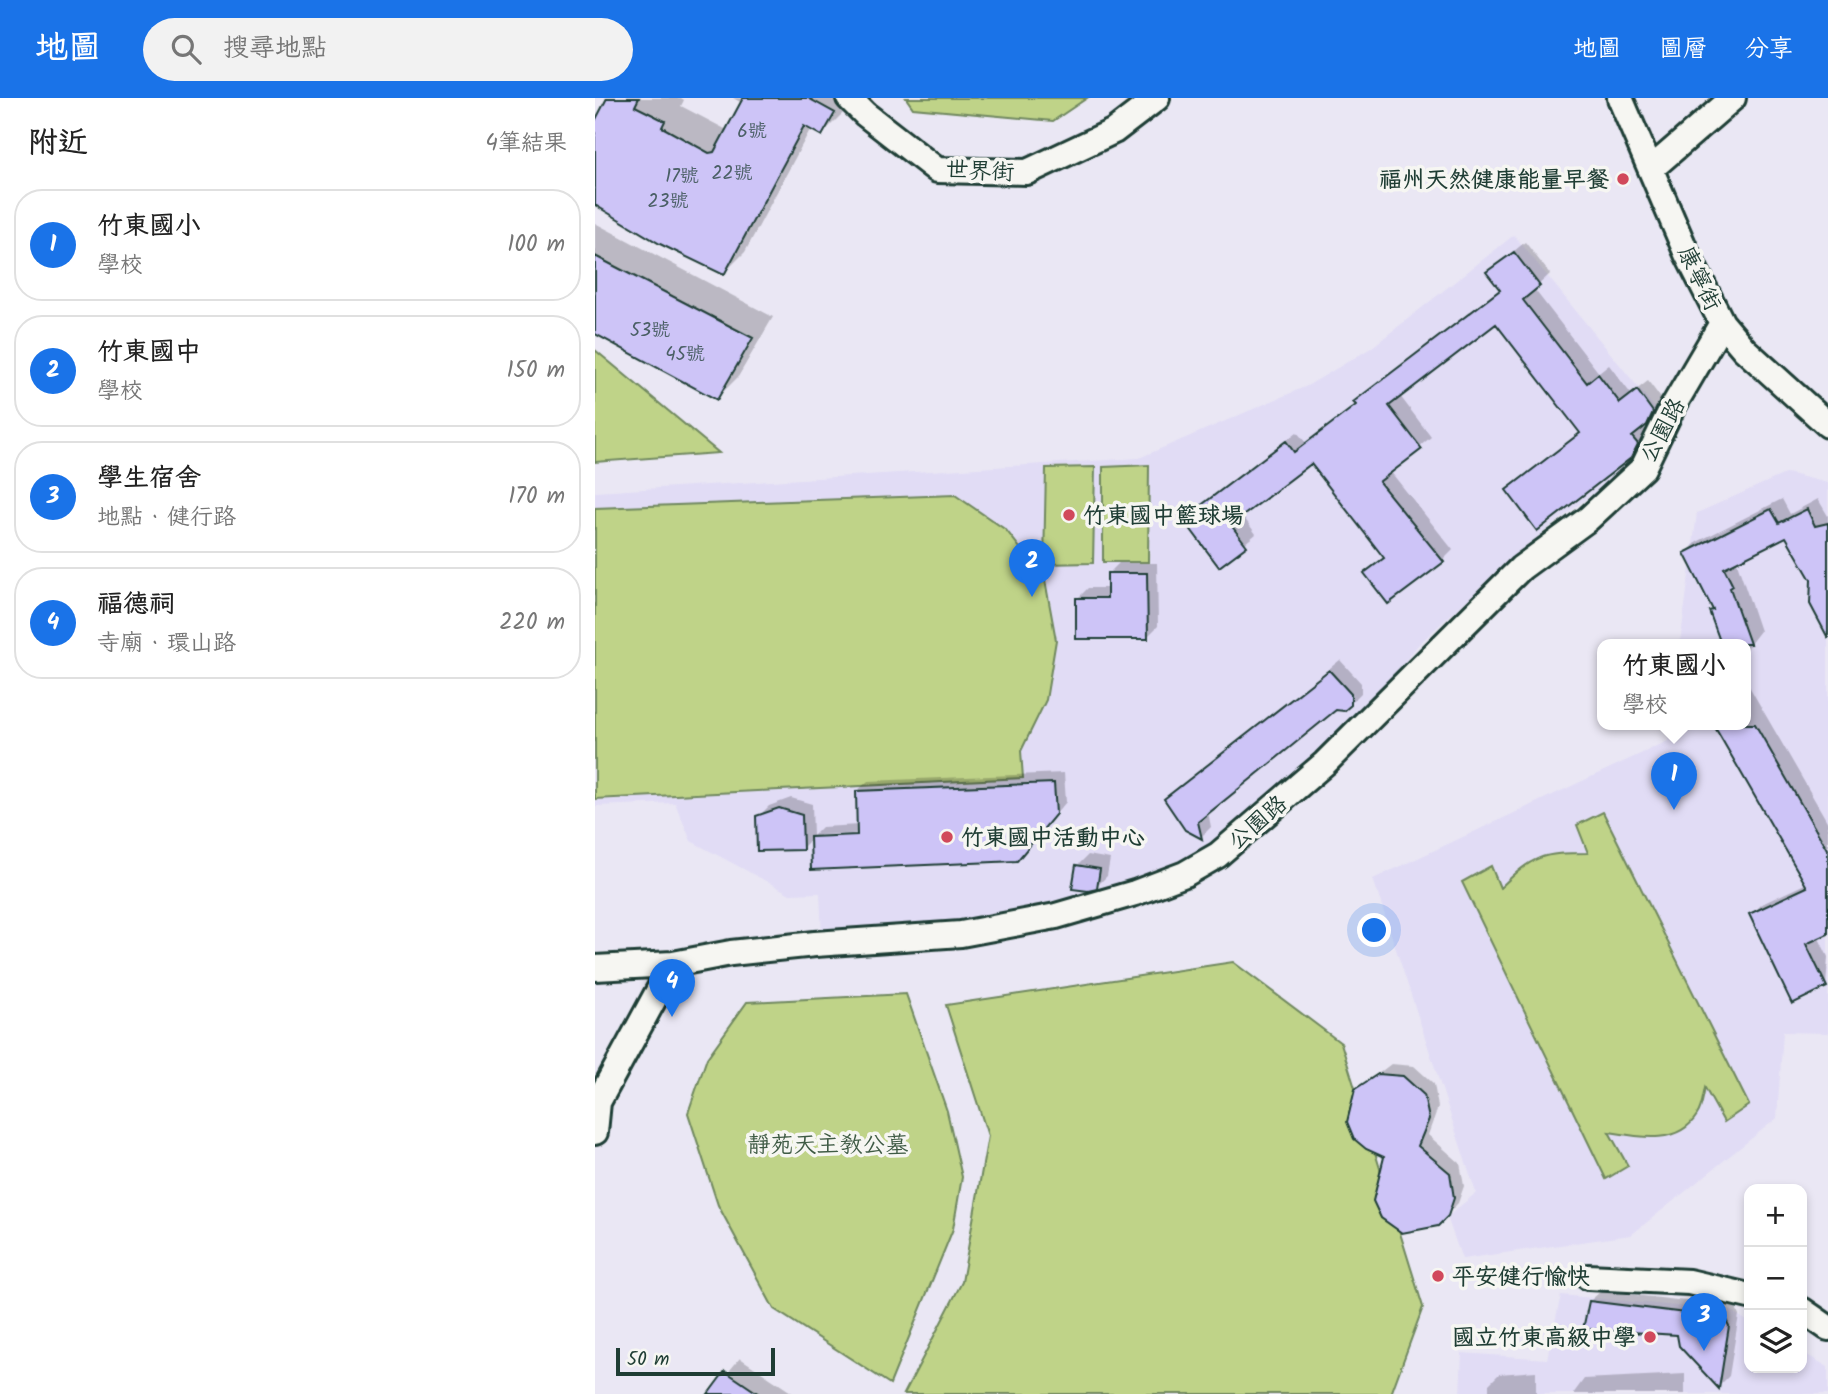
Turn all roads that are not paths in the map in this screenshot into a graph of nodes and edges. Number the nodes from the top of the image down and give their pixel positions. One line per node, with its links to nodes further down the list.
1 (849, 98): 2 (street, 世界街)
2 (1157, 98)
3 (1620, 98): 5 (street, 康寧街)
4 (1733, 98): 5 (street)
5 (1651, 169): 6 (street, 康寧街)
6 (1722, 324): 7 (street, 康寧街); 8 (street, 公園路)
7 (1828, 425)
8 (673, 964): 9 (street, 公園路); 10 (street)
9 (595, 968)
10 (595, 1132)
11 (1588, 1277): 12 (street)
12 (1744, 1295)
13 (1807, 1313): 14 (street)
14 (1828, 1328)

